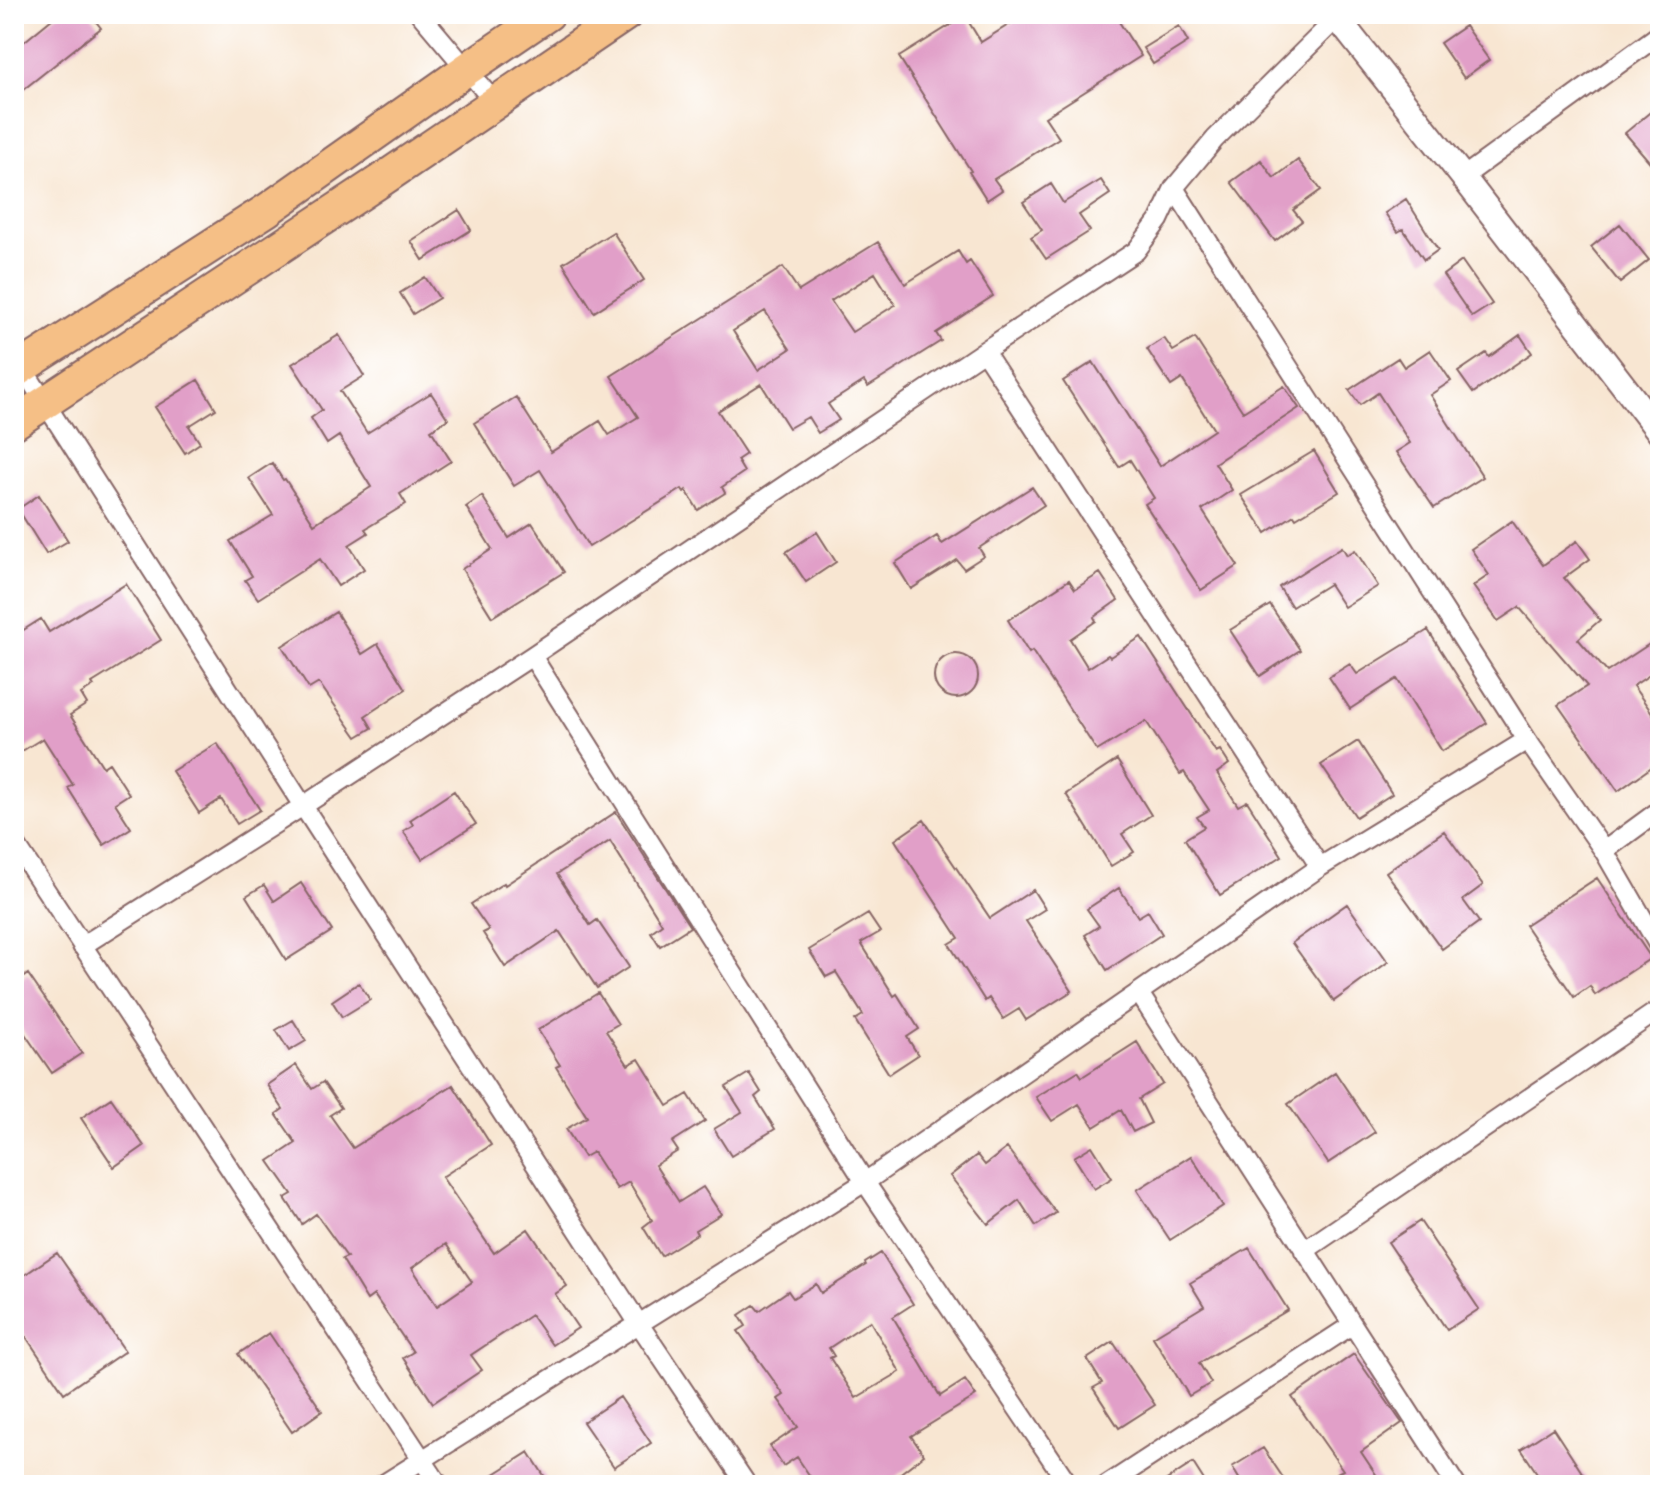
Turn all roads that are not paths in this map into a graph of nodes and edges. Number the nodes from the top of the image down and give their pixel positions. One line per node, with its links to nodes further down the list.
1 (420, 14): 6 (street)
2 (548, 14): 6 (highway)
3 (626, 14): 7 (highway)
4 (1336, 16): 8 (street); 9 (street)
5 (1660, 34): 8 (street)
6 (467, 69): 7 (street); 11 (highway)
7 (495, 103): 12 (highway)
8 (1463, 177): 14 (street)
9 (1174, 188): 10 (street); 16 (street)
10 (984, 351): 15 (street); 21 (street)
11 (18, 369): 12 (street)
12 (44, 402): 13 (highway); 17 (street)
13 (14, 423)
14 (1660, 433)
15 (532, 656): 17 (street); 26 (street)
16 (1527, 740): 20 (street); 21 (street)
17 (303, 806): 22 (street); 28 (street)
18 (1660, 810): 20 (street)
19 (14, 842): 22 (street)
20 (1604, 851): 23 (street)
21 (1320, 867): 24 (street)
22 (82, 946): 30 (street)
23 (1660, 948)
24 (1139, 993): 26 (street); 27 (street)
25 (1660, 1009): 27 (street)
26 (865, 1182): 28 (street); 34 (street)
27 (1304, 1251): 29 (street)
28 (639, 1324): 30 (street); 33 (street)
29 (1352, 1325): 35 (street); 36 (street)
30 (423, 1458): 31 (street); 32 (street)
31 (382, 1485)
32 (439, 1485)
33 (747, 1485)
34 (1069, 1485)
35 (1107, 1485)
36 (1456, 1485)

